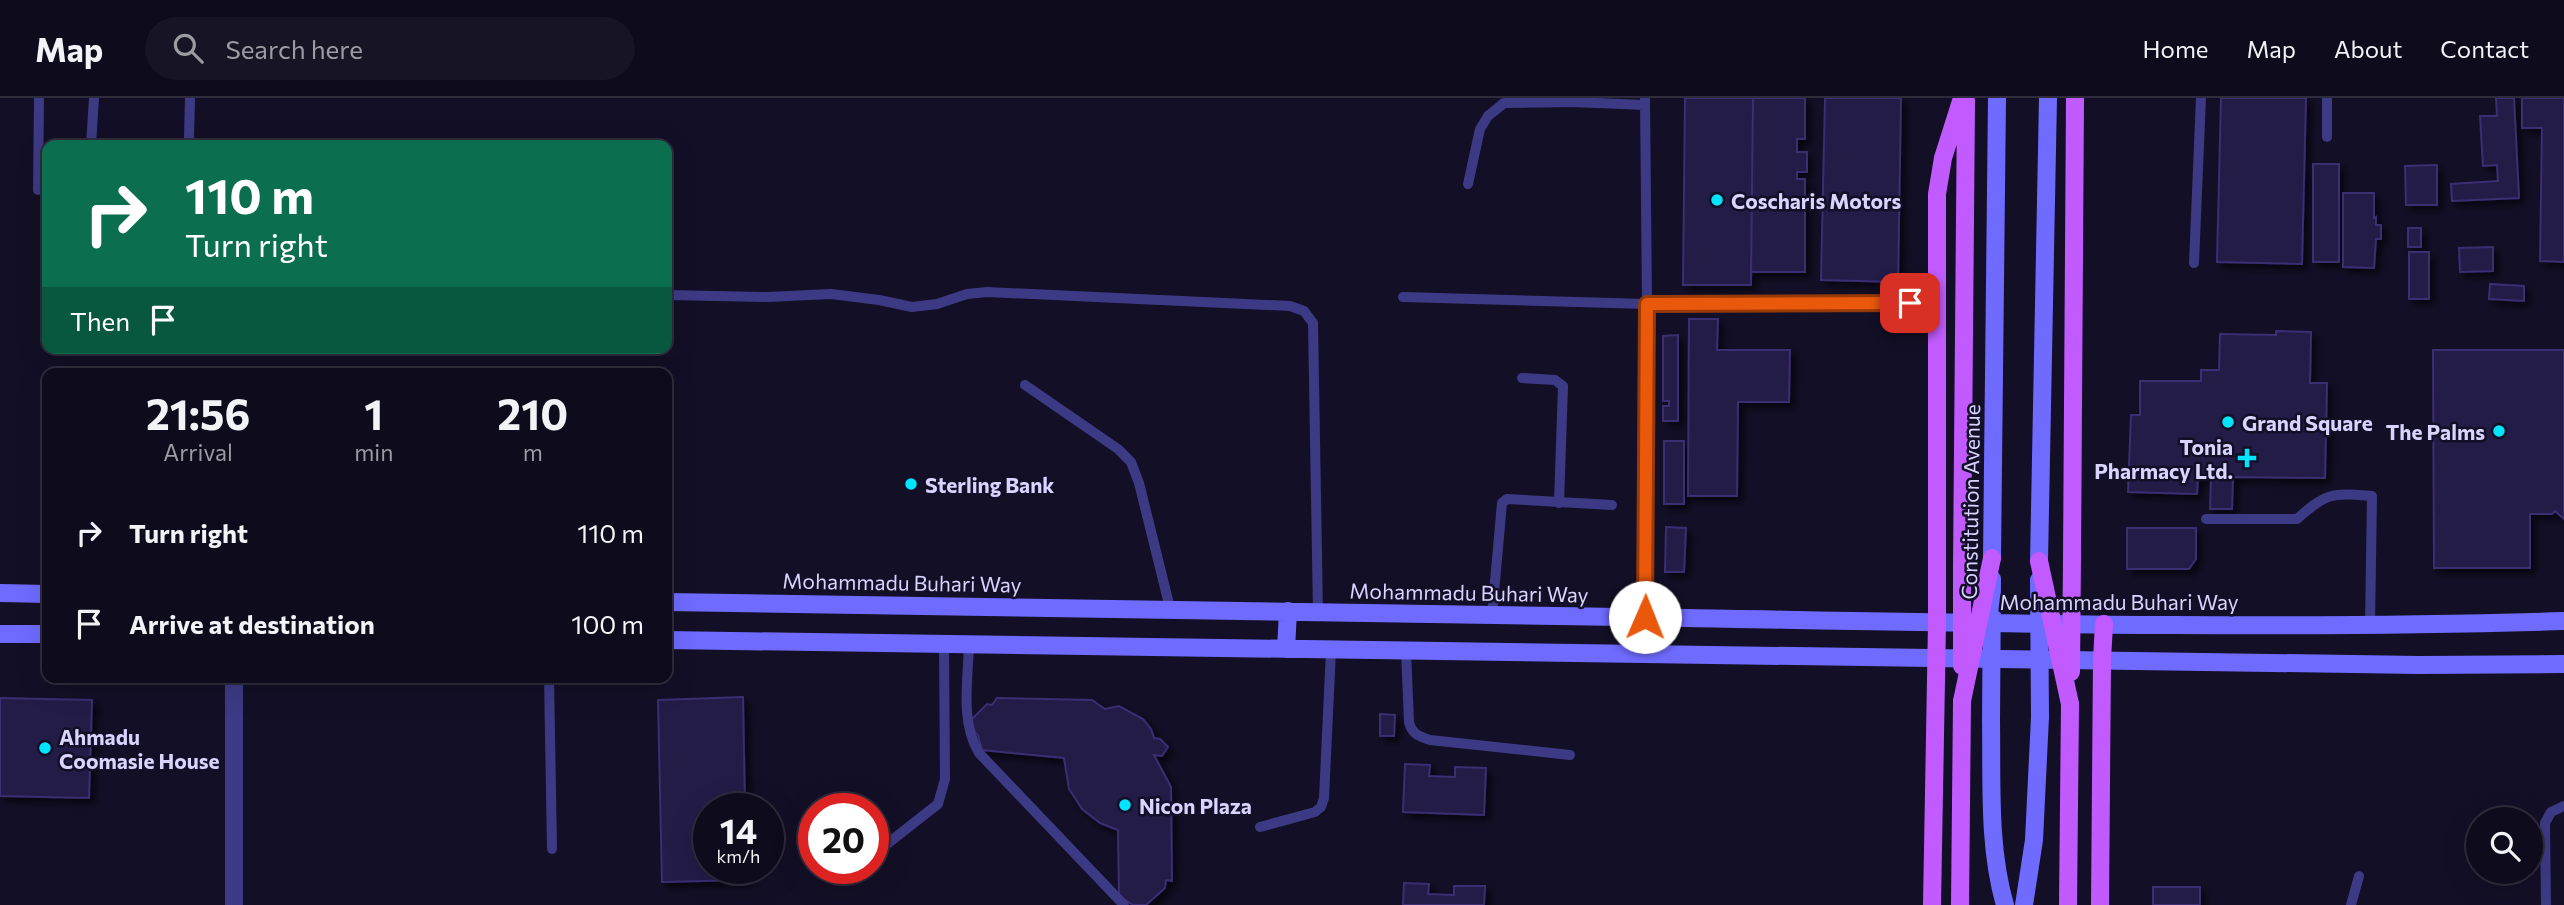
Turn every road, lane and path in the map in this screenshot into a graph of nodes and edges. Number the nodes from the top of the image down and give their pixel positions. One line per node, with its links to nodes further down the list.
1 (39, 98): 14 (lane)
2 (94, 98): 13 (lane)
3 (190, 98): 12 (lane)
4 (1964, 98): 21 (main road); 55 (main road, Constitution Avenue, bridge)
5 (1997, 98): 28 (main road, Constitution Avenue)
6 (2048, 98): 29 (main road)
7 (2075, 98): 56 (main road, bridge)
8 (2201, 98): 18 (lane)
9 (2327, 98): 11 (lane)
10 (1645, 102): 16 (lane); 22 (lane)
11 (2327, 137)
12 (189, 138)
13 (91, 140)
14 (42, 144)
15 (42, 165): 17 (lane)
16 (1468, 184)
17 (38, 190)
18 (2194, 263)
19 (672, 295): 35 (lane)
20 (1403, 297): 22 (lane)
21 (1937, 303): 22 (lane); 39 (main road)
22 (1647, 304): 37 (lane)
23 (1522, 378): 25 (lane)
24 (1025, 385): 33 (lane)
25 (1559, 503): 26 (lane); 36 (lane)
26 (1612, 505)
27 (2206, 519): 41 (lane)
28 (1992, 558): 55 (main road, bridge); 67 (main road, Constitution Avenue, bridge)
29 (2039, 561): 56 (main road, bridge); 68 (main road, bridge)
30 (0, 593): 31 (main road)
31 (42, 594)
32 (672, 602): 33 (main road, Mohammadu Buhari Way)
33 (1170, 608): 34 (main road, Mohammadu Buhari Way)
34 (1288, 611): 35 (main road, Mohammadu Buhari Way); 47 (main road)
35 (1318, 612): 36 (main road, Mohammadu Buhari Way)
36 (1492, 615): 37 (main road, Mohammadu Buhari Way)
37 (1645, 617): 39 (main road, Mohammadu Buhari Way)
38 (2564, 621): 41 (main road, Mohammadu Buhari Way)
39 (1937, 623): 40 (main road, Mohammadu Buhari Way); 50 (main road)
40 (2104, 624): 41 (main road, Mohammadu Buhari Way); 51 (main road)
41 (2370, 625)
42 (0, 634): 43 (main road)
43 (42, 634)
44 (672, 640): 45 (main road)
45 (944, 644): 46 (main road); 60 (lane)
46 (969, 644): 47 (main road); 64 (lane)
47 (1286, 649): 48 (main road)
48 (1331, 650): 49 (main road); 59 (lane)
49 (1406, 651): 50 (main road); 57 (lane)
50 (1936, 659): 51 (main road); 65 (main road)
51 (2102, 660): 52 (main road); 70 (main road)
52 (2564, 664)
53 (234, 683): 63 (street)
54 (549, 683): 61 (lane)
55 (1962, 701): 66 (main road, Constitution Avenue)
56 (2070, 704): 69 (main road)
57 (1570, 755)
58 (2564, 806): 72 (lane)
59 (1260, 827)
60 (889, 842)
61 (552, 849)
62 (2359, 876): 71 (lane)
63 (234, 905)
64 (1124, 905)
65 (1932, 905)
66 (1960, 905)
67 (2006, 905)
68 (2024, 905)
69 (2068, 905)
70 (2100, 905)
71 (2351, 905)
72 (2546, 905)

